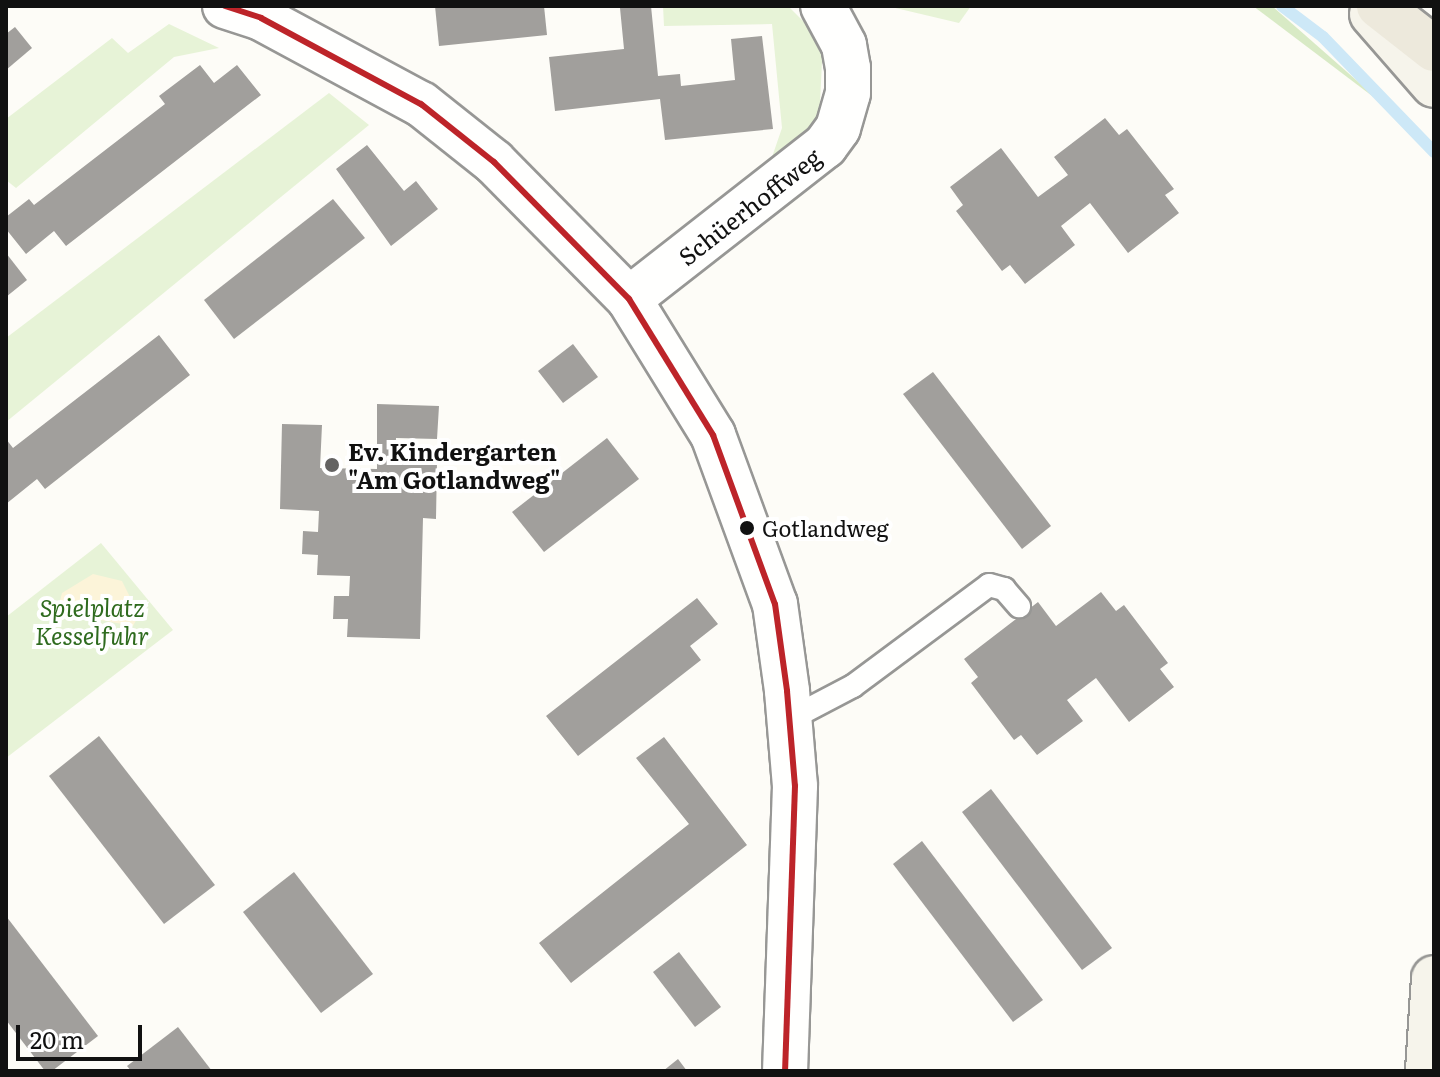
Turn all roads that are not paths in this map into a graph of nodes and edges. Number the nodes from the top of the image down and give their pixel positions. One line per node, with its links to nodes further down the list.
1 (225, 6): 7 (street)
2 (823, 6): 7 (street, Schüerhoffweg)
3 (1365, 6): 6 (main road)
4 (1379, 6): 5 (main road)
5 (1434, 49)
6 (1434, 85)
7 (629, 299): 9 (street)
8 (1019, 606): 9 (lane)
9 (790, 719): 11 (street)
10 (1434, 978): 12 (main road)
11 (785, 1071)
12 (1428, 1071)

